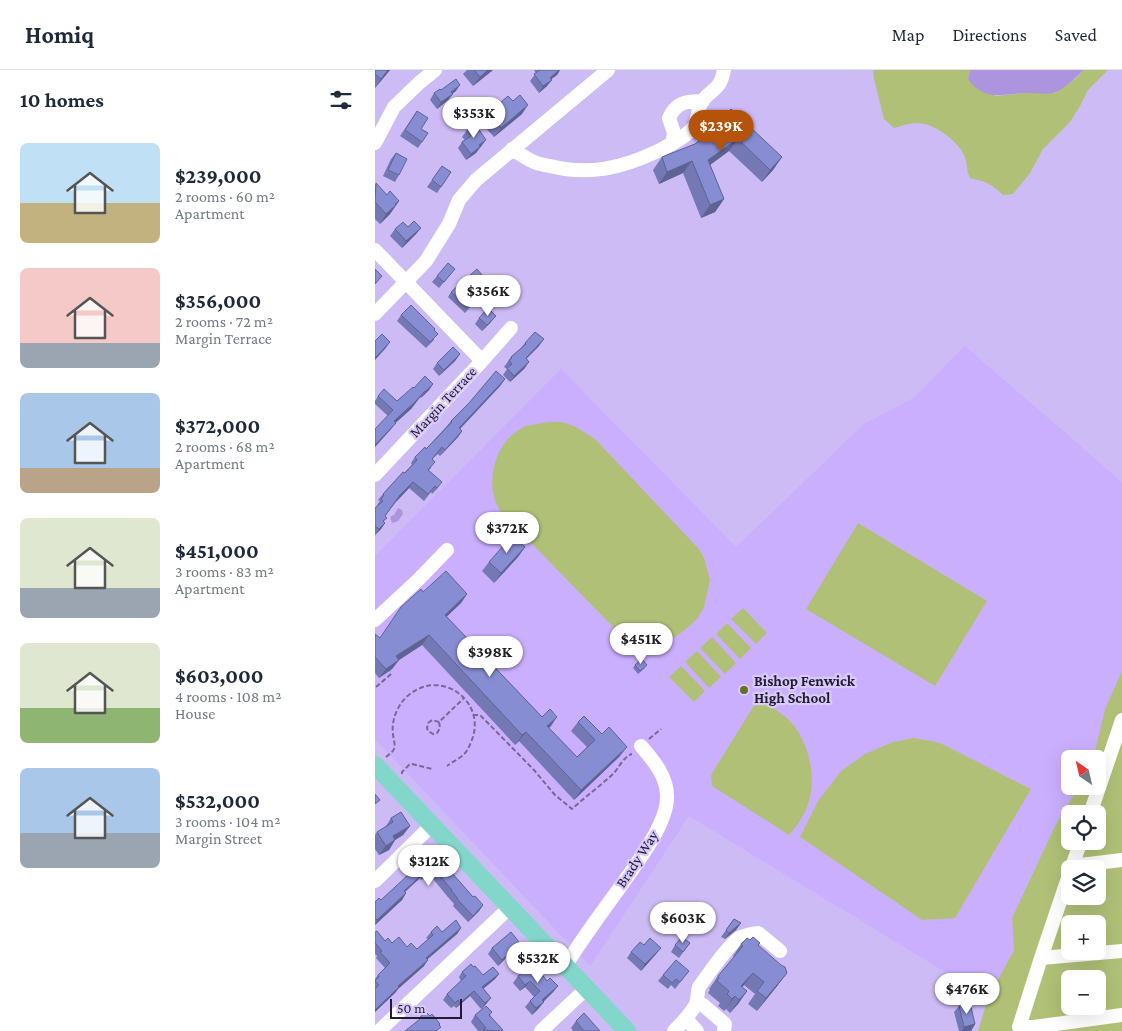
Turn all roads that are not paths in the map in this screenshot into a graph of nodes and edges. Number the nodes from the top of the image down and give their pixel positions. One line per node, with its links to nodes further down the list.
1 (435, 70): 5 (street)
2 (608, 70): 7 (street)
3 (724, 70): 4 (street)
4 (703, 101): 6 (street); 6 (street)
5 (375, 143)
6 (672, 144): 7 (street)
7 (512, 150): 9 (street)
8 (375, 250): 9 (street)
9 (406, 282): 10 (street); 12 (street)
10 (375, 314)
11 (511, 328): 12 (street, Margin Terrace)
12 (482, 361): 13 (street, Margin Terrace)
13 (375, 475)
14 (447, 550): 15 (street)
15 (375, 620)
16 (1122, 720): 18 (street)
17 (641, 746): 30 (street, Brady Way)
18 (1115, 757): 20 (street)
19 (380, 761): 21 (main road)
20 (1094, 805)
21 (432, 825): 24 (street); 26 (main road)
22 (1122, 860): 23 (street)
23 (1106, 863)
24 (375, 881)
25 (1061, 899): 29 (street)
26 (510, 907): 30 (main road); 37 (street)
27 (780, 950): 32 (street)
28 (1122, 951): 29 (street)
29 (1041, 958): 36 (street)
30 (565, 965): 31 (main road)
31 (587, 988): 38 (street); 39 (main road)
32 (697, 1002): 34 (street); 42 (street)
33 (1122, 1015): 35 (street)
34 (686, 1019): 40 (street); 41 (street)
35 (1101, 1025): 36 (street)
36 (1034, 1029)
37 (379, 1031)
38 (541, 1031)
39 (627, 1031)
40 (674, 1031)
41 (697, 1031)
42 (723, 1031)

